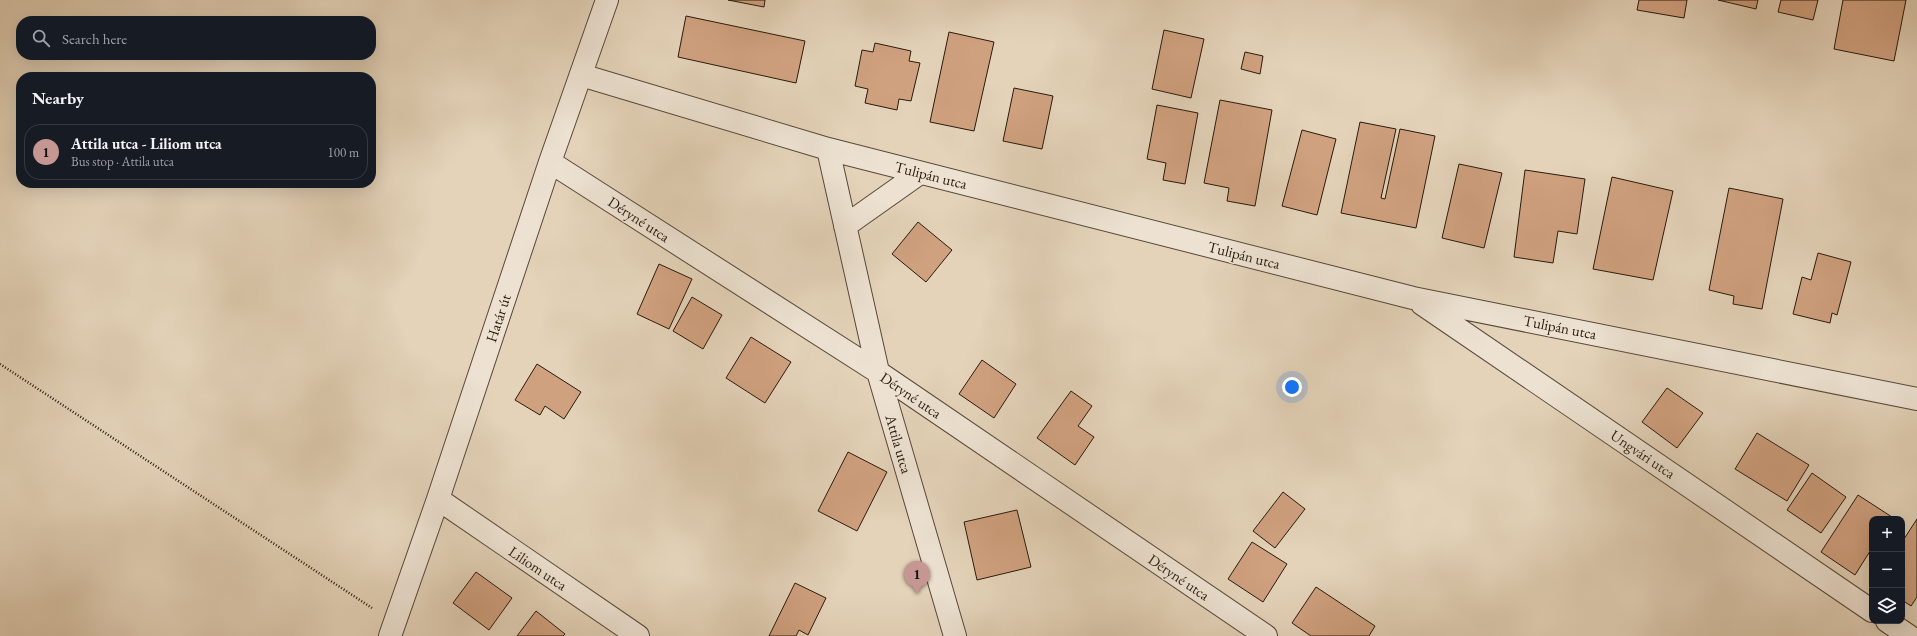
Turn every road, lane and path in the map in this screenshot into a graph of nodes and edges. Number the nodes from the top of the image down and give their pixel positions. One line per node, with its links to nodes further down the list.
1 (608, 0): 2 (street, Határ út)
2 (581, 75): 3 (street, Tulipán utca); 4 (street, Határ út)
3 (828, 149): 5 (street, Tulipán utca); 6 (street, Attila utca)
4 (550, 162): 9 (street, Déryné utca); 11 (street, Határ út)
5 (920, 173): 6 (street); 7 (street, Tulipán utca)
6 (845, 226): 9 (street, Attila utca)
7 (1414, 298): 10 (street, Tulipán utca); 12 (street, Ungvári utca)
8 (0, 364): 14 (path)
9 (878, 372): 16 (street, Attila utca); 17 (street, Déryné utca)
10 (1917, 399)
11 (438, 499): 14 (street, Határ út); 15 (street, Liliom utca)
12 (1869, 608)
13 (1891, 624): 18 (street)
14 (392, 629)
15 (638, 636)
16 (955, 636)
17 (1266, 636)
18 (1909, 636)

